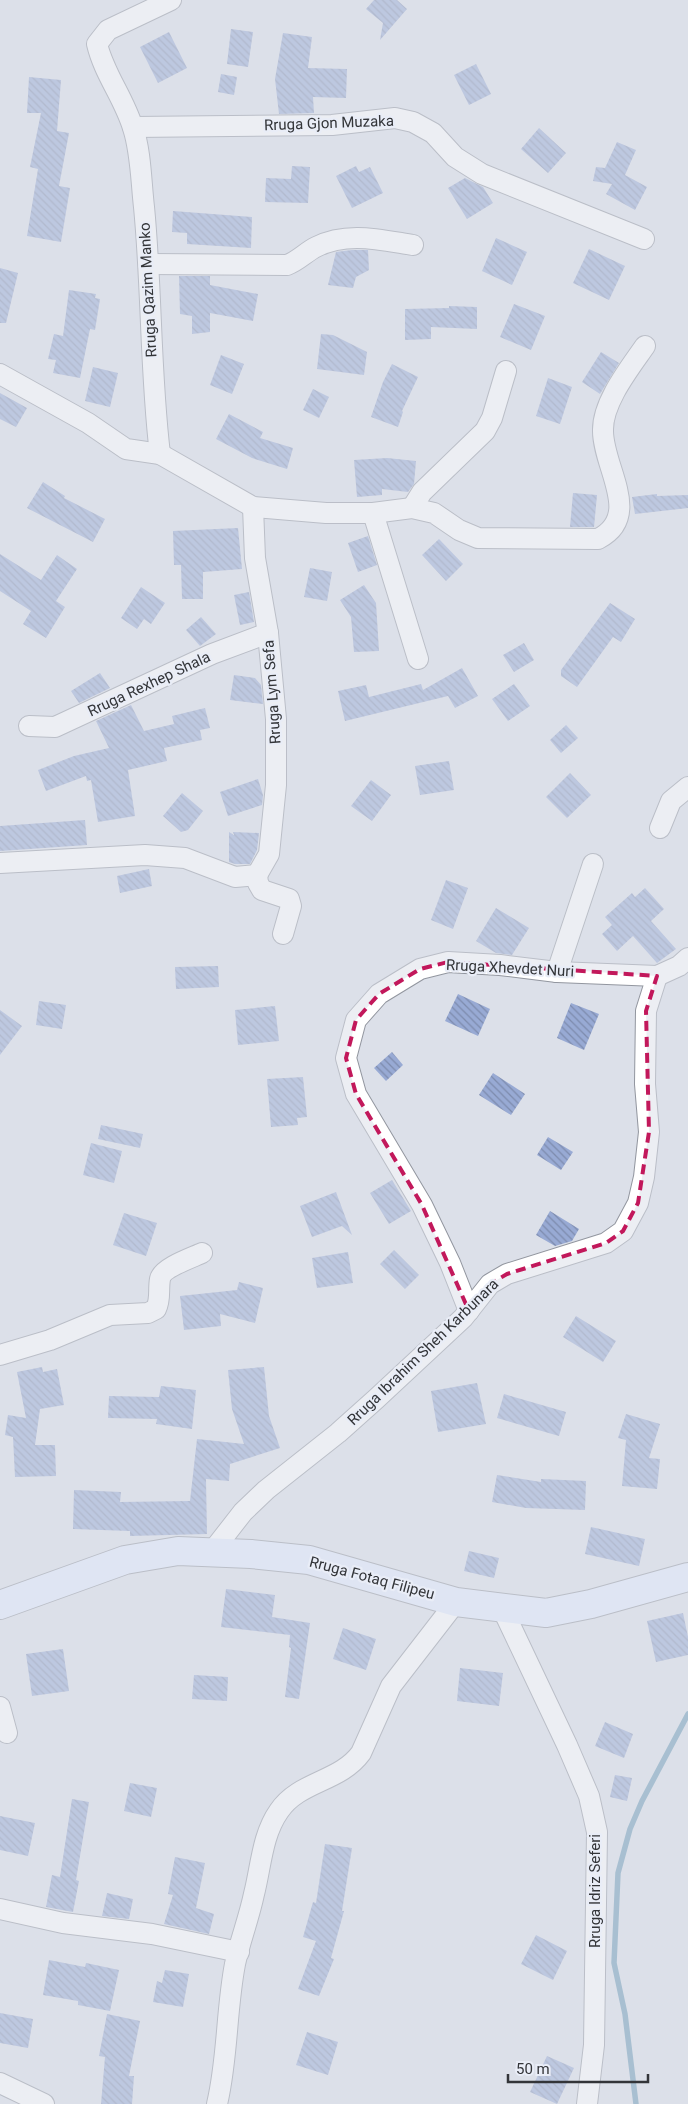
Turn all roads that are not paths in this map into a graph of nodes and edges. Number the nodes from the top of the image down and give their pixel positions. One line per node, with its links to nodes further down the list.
1 (171, 0): 2 (street, Rruga Qazim Manko)
2 (133, 127): 3 (street, Rruga Gjon Muzaka); 5 (street, Rruga Qazim Manko)
3 (644, 239)
4 (412, 245): 5 (street)
5 (149, 264): 9 (street, Rruga Qazim Manko)
6 (644, 346): 11 (street)
7 (506, 371): 11 (street)
8 (0, 374): 9 (street)
9 (160, 454): 10 (street)
10 (253, 507): 12 (street); 13 (street, Rruga Lym Sefa)
11 (412, 508): 12 (street)
12 (373, 513): 14 (street)
13 (268, 633): 15 (street, Rruga Rexhep Shala); 20 (street, Rruga Lym Sefa)
14 (418, 659)
15 (29, 726)
16 (688, 787): 17 (street)
17 (660, 828)
18 (0, 863): 20 (street)
19 (592, 864): 23 (street)
20 (257, 875): 21 (street)
21 (283, 934)
22 (688, 958): 24 (street, Rruga Xhevdet Nuri)
23 (557, 972): 24 (street, Rruga Xhevdet Nuri); 26 (street, Rruga Xhevdet Nuri)
24 (657, 976): 26 (street, Rruga Ibrahim Sheh Karbunara)
25 (202, 1253): 27 (street)
26 (469, 1311): 28 (street, Rruga Ibrahim Sheh Karbunara)
27 (0, 1356)
28 (211, 1553): 30 (main road, Rruga Fotaq Filipeu); 31 (main road, Rruga Fotaq Filipeu)
29 (688, 1577): 32 (main road, Rruga Fotaq Filipeu)
30 (456, 1602): 32 (main road, Rruga Fotaq Filipeu); 36 (street)
31 (0, 1605)
32 (502, 1608): 40 (street, Rruga Idriz Seferi)
33 (0, 1707): 34 (street)
34 (6, 1733)
35 (0, 1909): 36 (street)
36 (238, 1952): 39 (street)
37 (0, 2083): 38 (street)
38 (44, 2104)
39 (218, 2104)
40 (587, 2104)

